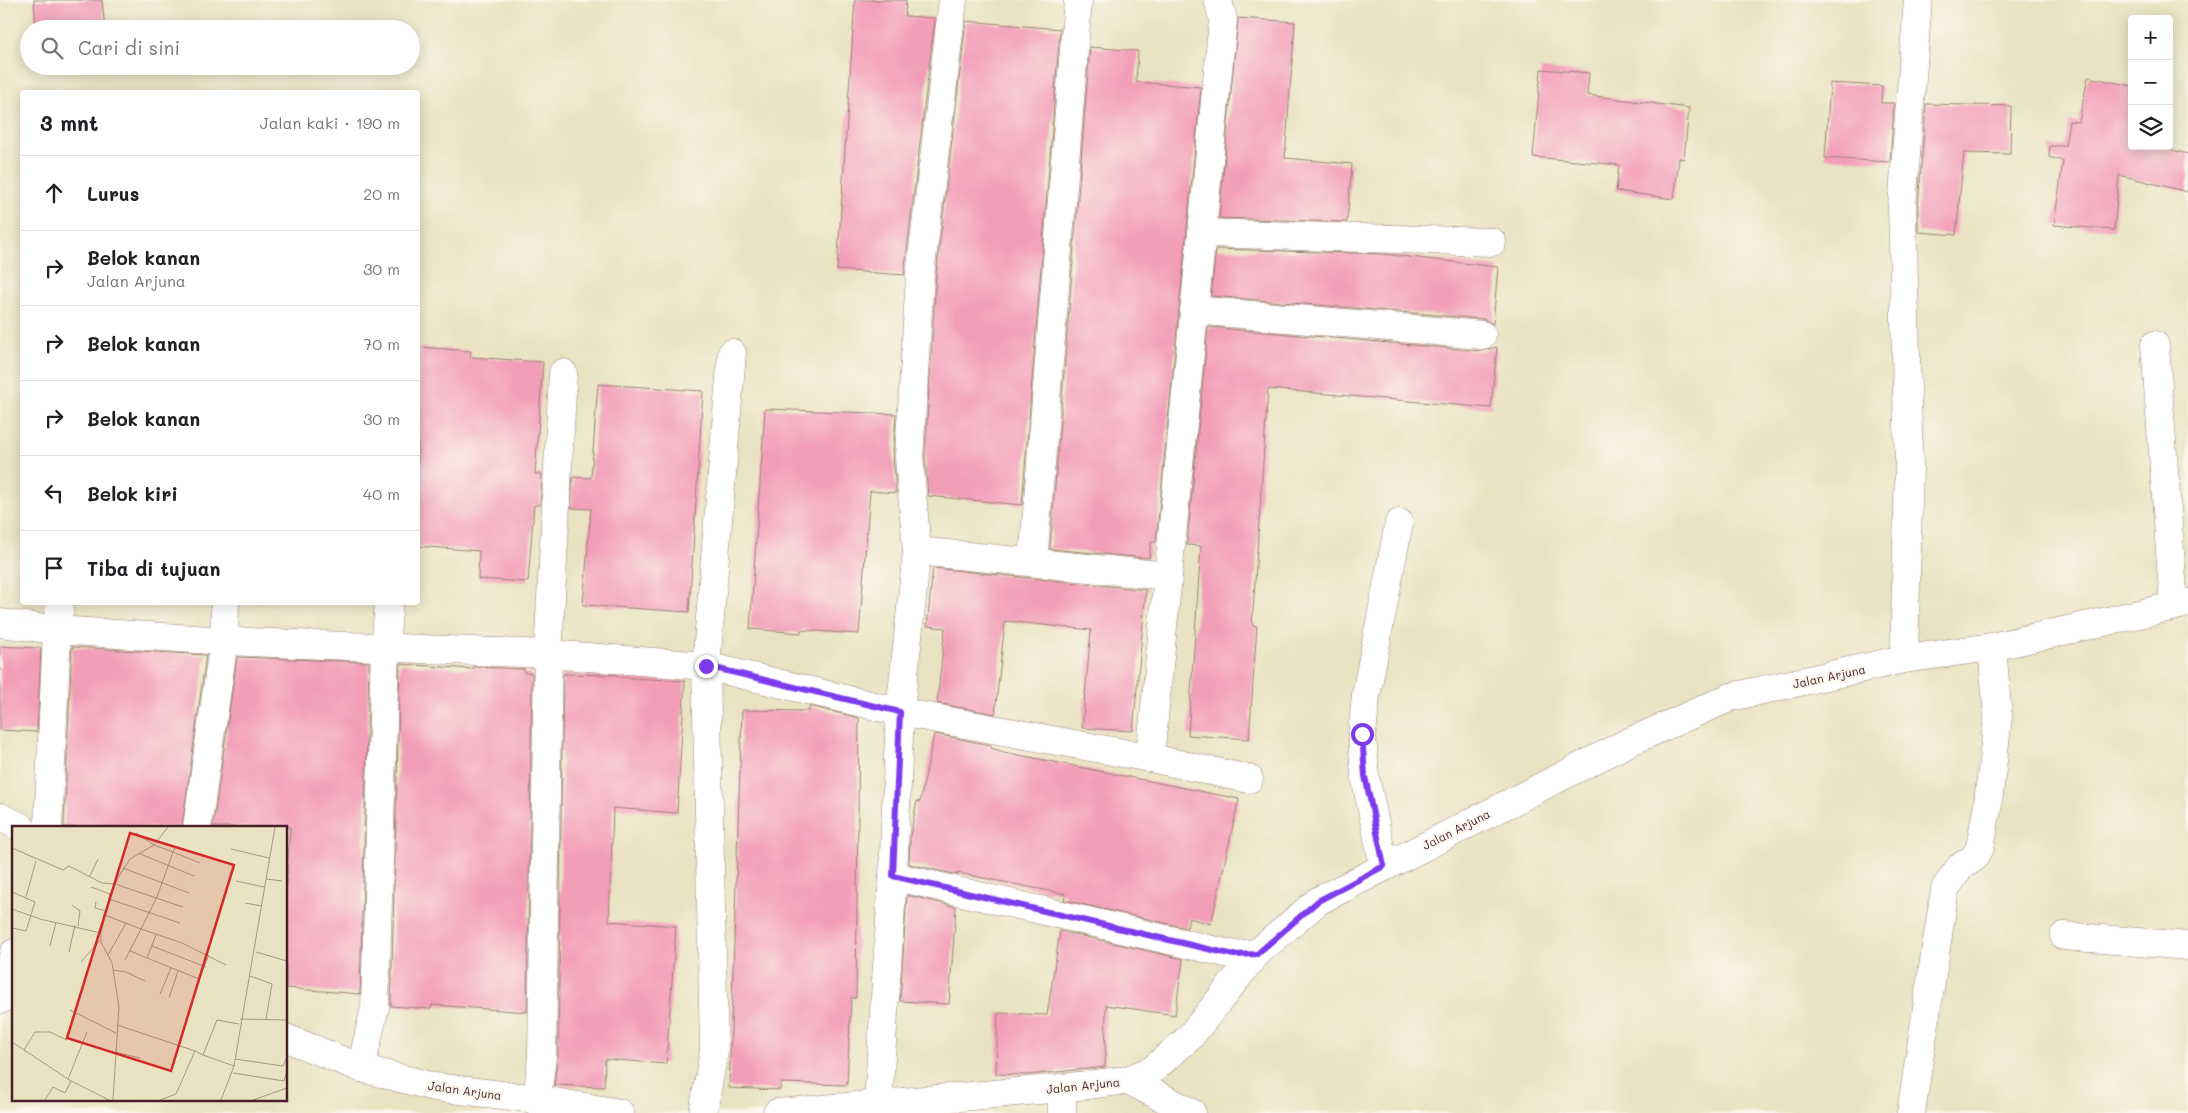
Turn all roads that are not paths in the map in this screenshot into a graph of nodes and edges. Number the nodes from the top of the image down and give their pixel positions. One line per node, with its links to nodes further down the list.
1 (953, 0): 13 (street)
2 (1078, 0): 14 (street)
3 (1218, 0): 5 (street)
4 (1918, 0): 26 (street)
5 (1203, 234): 6 (street); 7 (street)
6 (1492, 242)
7 (1194, 310): 8 (street); 15 (street)
8 (1482, 335)
9 (2155, 344): 19 (street)
10 (732, 353): 27 (street)
11 (563, 373): 25 (street)
12 (1400, 523): 35 (street)
13 (917, 550): 14 (street); 28 (street)
14 (1033, 562): 15 (street)
15 (1168, 576): 29 (street)
16 (60, 605): 21 (street)
17 (225, 605): 22 (street)
18 (389, 605): 23 (street)
19 (2181, 605): 24 (street, Jalan Arjuna)
20 (0, 623): 21 (street)
21 (57, 630): 22 (street); 33 (street)
22 (224, 641): 23 (street); 34 (street)
23 (385, 646): 25 (street); 43 (street)
24 (1992, 647): 26 (street, Jalan Arjuna); 53 (street)
25 (548, 654): 27 (street); 47 (street)
26 (1904, 659): 35 (street, Jalan Arjuna)
27 (706, 666): 28 (street); 50 (street)
28 (900, 712): 29 (street); 36 (street)
29 (1150, 758): 30 (street)
30 (1250, 779)
31 (0, 816): 32 (street)
32 (20, 826)
33 (48, 826)
34 (197, 826)
35 (1384, 866): 39 (street, Jalan Arjuna)
36 (893, 876): 39 (street); 46 (street)
37 (2064, 936): 38 (street)
38 (2188, 946)
39 (1257, 954): 44 (street, Jalan Arjuna)
40 (12, 960): 41 (street)
41 (0, 1000)
42 (288, 1039): 43 (street, Jalan Arjuna)
43 (361, 1068): 47 (street, Jalan Arjuna)
44 (1128, 1080): 45 (street, Jalan Arjuna); 52 (street)
45 (1062, 1100): 46 (street, Jalan Arjuna)
46 (878, 1103): 48 (street, Jalan Arjuna)
47 (541, 1106): 49 (street, Jalan Arjuna)
48 (829, 1110): 51 (street, Jalan Arjuna)
49 (620, 1113)
50 (703, 1113)
51 (778, 1113)
52 (1192, 1113)
53 (1911, 1113)

